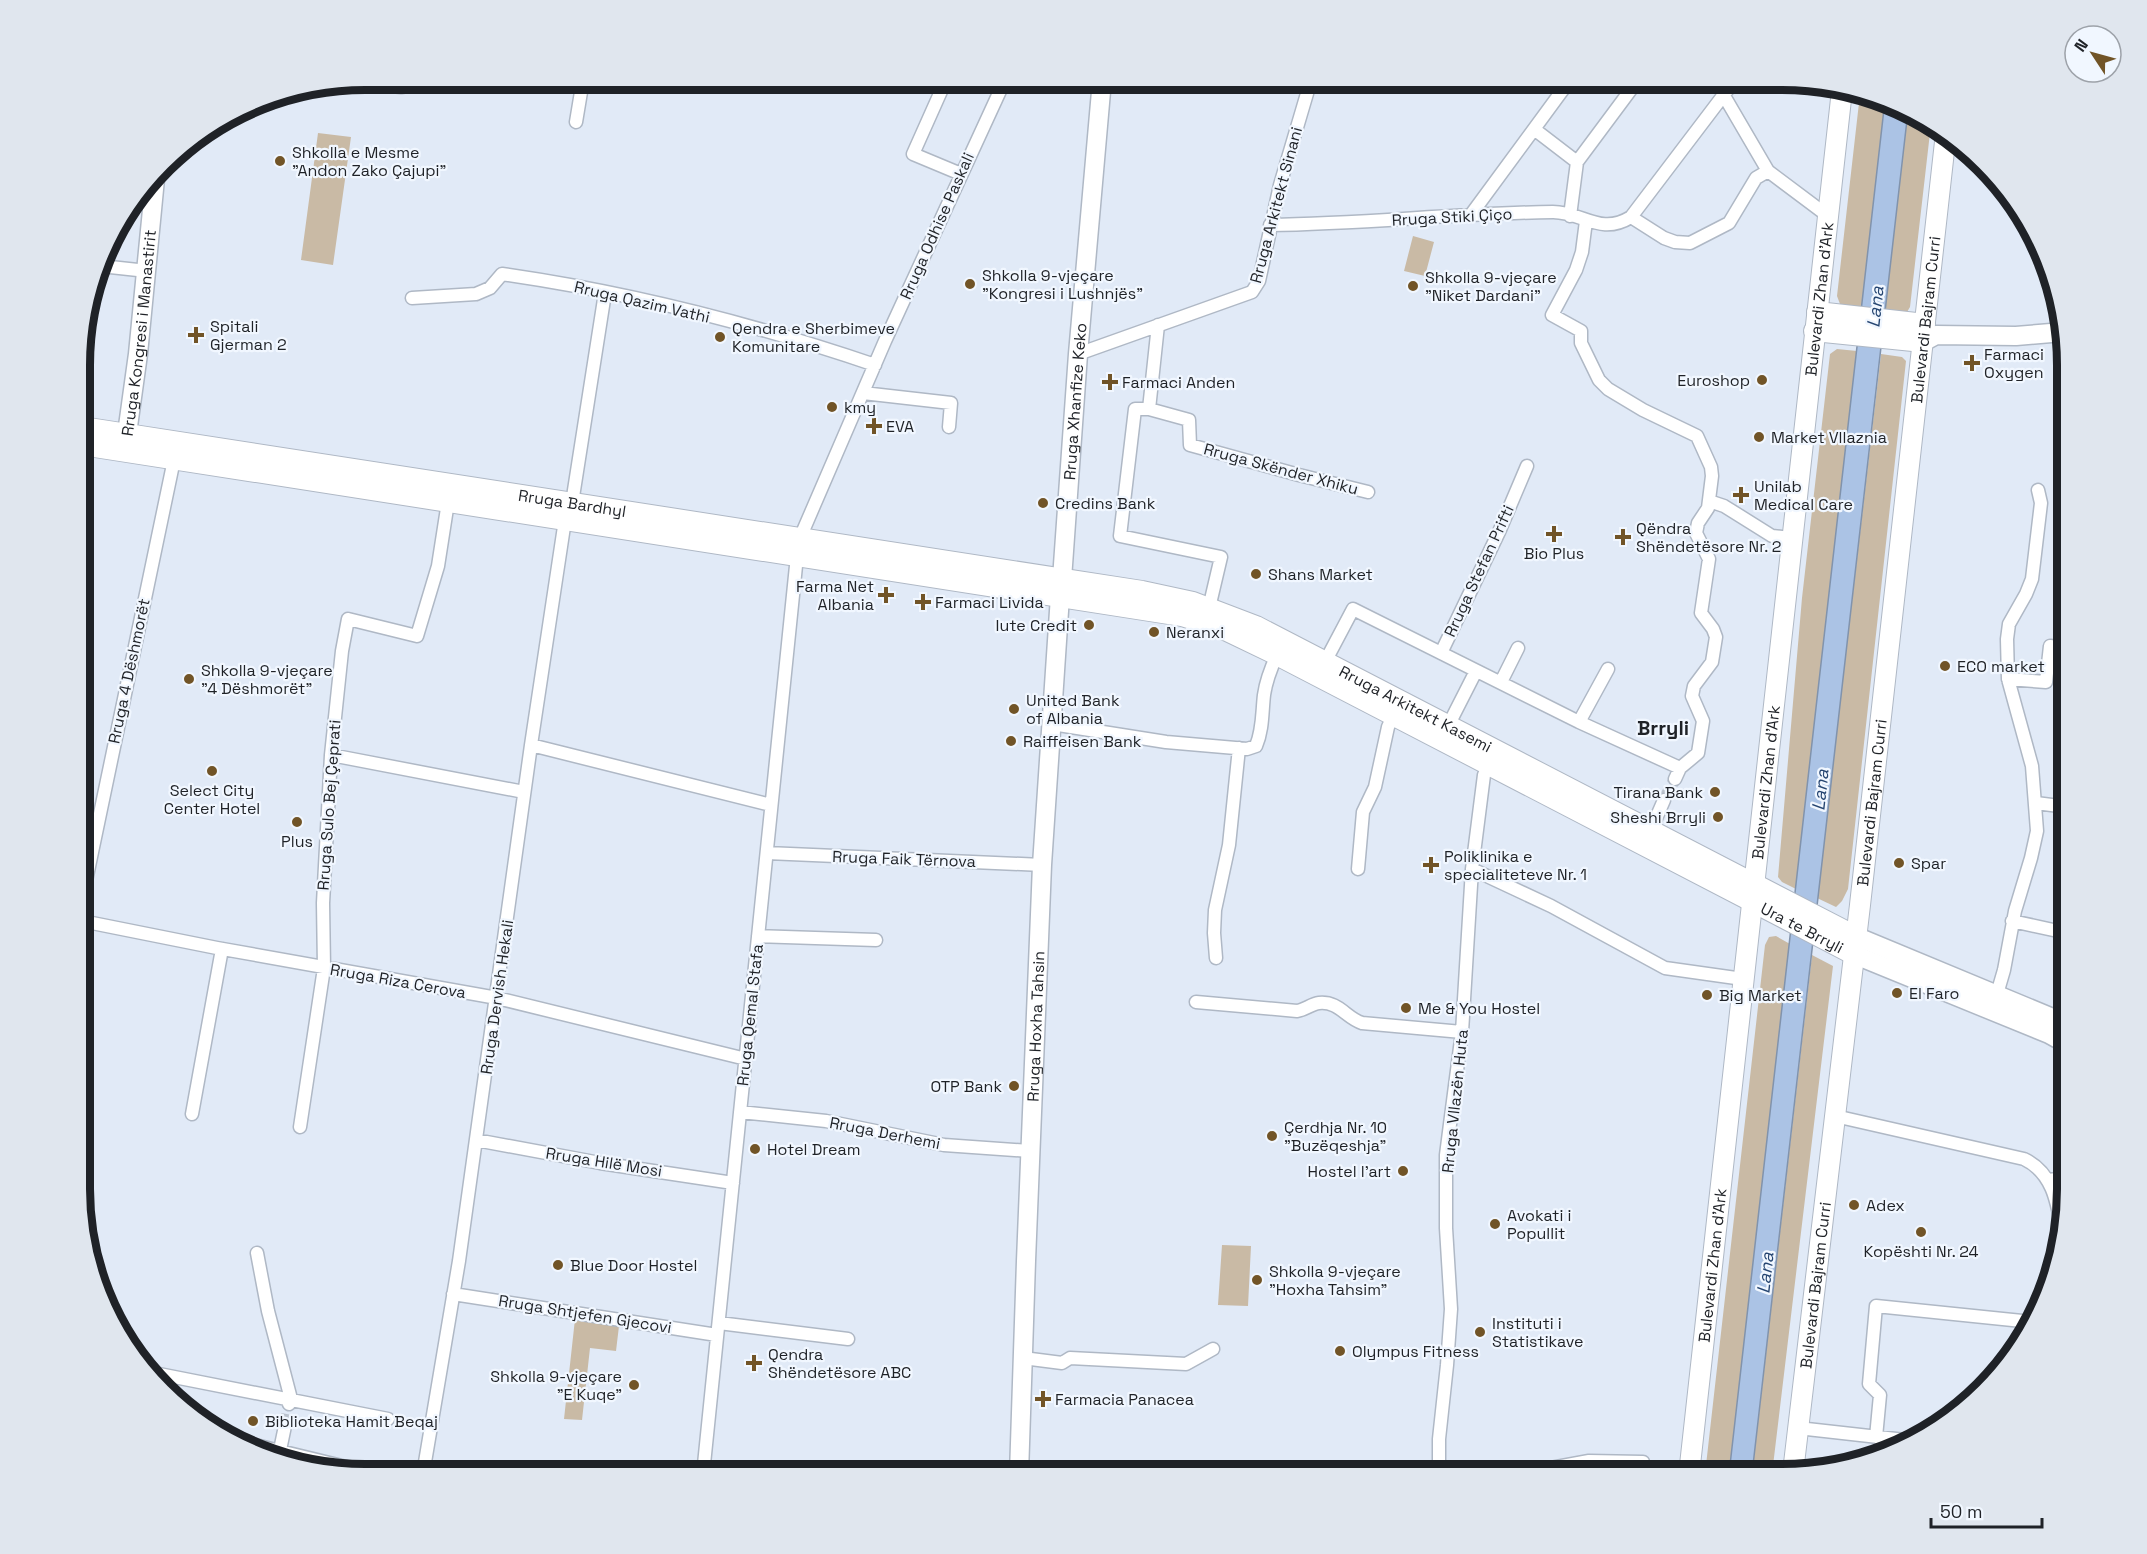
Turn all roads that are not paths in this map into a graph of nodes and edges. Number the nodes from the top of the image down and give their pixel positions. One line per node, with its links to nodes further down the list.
1 (581, 90): 11 (street)
2 (942, 90): 16 (street)
3 (1000, 90): 16 (street, Rruga Odhise Paskali)
4 (1101, 90): 32 (main road, Rruga Xhanfize Keko)
5 (1308, 90): 23 (street, Rruga Arkitekt Sinani)
6 (1562, 90): 12 (street)
7 (1631, 90): 14 (street)
8 (1726, 90): 9 (street)
9 (1723, 94): 15 (street); 21 (street)
10 (1841, 96): 20 (main road, Bulevardi Zhan d'Ark)
11 (576, 122)
12 (1534, 129): 14 (street); 18 (street)
13 (1945, 144): 30 (main road, Bulevardi Bajram Curri)
14 (1577, 162): 19 (street)
15 (1768, 171): 20 (street); 21 (street)
16 (961, 174): 33 (street, Rruga Odhise Paskali)
17 (154, 189): 25 (main road, Rruga Kongresi i Manastirit)
18 (1470, 216): 19 (street, Rruga Stiki Çiço); 23 (street, Rruga Stiki Çiço)
19 (1570, 216): 22 (street, Rruga Stiki Çiço)
20 (1828, 216): 28 (main road, Bulevardi Zhan d'Ark)
21 (1631, 217): 22 (street, Rruga Stiki Çiço)
22 (1586, 221): 44 (street)
23 (1270, 225): 29 (street, Rruga Arkitekt Sinani)
24 (108, 267): 25 (street)
25 (147, 271): 38 (main road, Rruga Kongresi i Manastirit)
26 (605, 293): 27 (street, Rruga Qazim Vathi); 33 (street, Rruga Qazim Vathi); 46 (street, Rruga Dervish Hekali)
27 (412, 298)
28 (1815, 321): 30 (main road); 47 (main road, Bulevardi Zhan d'Ark)
29 (1158, 325): 32 (street, Rruga Arkitekt Sinani); 35 (street)
30 (1919, 333): 31 (main road); 85 (main road, Bulevardi Bajram Curri)
31 (2055, 333)
32 (1078, 354): 49 (main road, Rruga Xhanfize Keko)
33 (875, 365): 34 (street, Rruga Odhise Paskali)
34 (863, 393): 36 (street); 48 (street, Rruga Odhise Paskali)
35 (1149, 409): 43 (street, Rruga Skënder Xhiku); 50 (street)
36 (949, 427)
37 (90, 430): 38 (main road, Rruga Bardhyl)
38 (126, 443): 39 (main road, Rruga Bardhyl); 40 (main road, Rruga Bardhyl)
39 (90, 445)
40 (176, 451): 45 (main road, Rruga Bardhyl); 46 (main road, Rruga Bardhyl); 75 (street, Rruga 4 Dëshmorët)
41 (1527, 466): 53 (street, Rruga Stefan Prifti)
42 (2038, 490): 58 (street)
43 (1368, 492)
44 (1709, 501): 47 (street); 61 (street)
45 (448, 502): 46 (main road, Rruga Bardhyl); 66 (street, Rruga Sulo Bej Çeprati)
46 (569, 512): 48 (main road, Rruga Bardhyl); 64 (street, Rruga Dervish Hekali)
47 (1791, 538): 79 (main road, Bulevardi Zhan d'Ark)
48 (799, 547): 49 (main road, Rruga Bardhyl); 71 (street, Rruga Qemal Stafa)
49 (1061, 588): 50 (main road, Rruga Arkitekt Kasemi); 54 (main road, Rruga Arkitekt Kasemi); 62 (main road, Rruga Hoxha Tahsin)
50 (1209, 608): 55 (main road, Rruga Arkitekt Kasemi)
51 (2057, 647): 58 (street)
52 (1518, 648): 59 (street)
53 (1441, 653): 55 (street, Rruga Stefan Prifti); 57 (street)
54 (1277, 655): 60 (main road, Rruga Arkitekt Kasemi); 65 (street)
55 (1325, 662): 63 (main road, Rruga Arkitekt Kasemi)
56 (1608, 669): 61 (street)
57 (1476, 671): 59 (street); 63 (street)
58 (2008, 679): 70 (street)
59 (1501, 682): 61 (street)
60 (1394, 716): 67 (main road, Rruga Arkitekt Kasemi); 77 (street)
61 (1579, 722)
62 (1052, 724): 65 (street); 76 (main road, Rruga Hoxha Tahsin)
63 (1448, 726): 73 (main road, Rruga Arkitekt Kasemi)
64 (531, 745): 68 (street, Rruga Dervish Hekali); 71 (street)
65 (1239, 748): 87 (street)
66 (331, 755): 68 (street); 88 (street, Rruga Sulo Bej Çeprati)
67 (1489, 765): 78 (street, Rruga Vllazën Huta); 79 (main road, Rruga Arkitekt Kasemi)
68 (525, 792): 91 (street, Rruga Dervish Hekali)
69 (1664, 800): 73 (street)
70 (2036, 803): 72 (street); 80 (street)
71 (771, 805): 74 (street, Rruga Qemal Stafa)
72 (2057, 806)
73 (1651, 830): 79 (main road, Rruga Arkitekt Kasemi)
74 (767, 853): 76 (street, Rruga Faik Tërnova); 83 (street, Rruga Qemal Stafa)
75 (90, 862)
76 (1042, 865): 102 (main road, Rruga Hoxha Tahsin)
77 (1358, 868)
78 (1472, 870): 89 (street); 94 (street, Rruga Vllazën Huta)
79 (1753, 893): 85 (main road, Ura te Brryli); 89 (main road, Bulevardi Zhan d'Ark)
80 (2012, 921): 82 (street); 90 (street)
81 (90, 923): 86 (street, Rruga Riza Cerova)
82 (2057, 931)
83 (758, 936): 84 (street); 96 (street, Rruga Qemal Stafa)
84 (876, 940)
85 (1854, 945): 90 (main road); 95 (main road); 99 (main road, Bulevardi Bajram Curri)
86 (222, 949): 88 (street, Rruga Riza Cerova); 98 (street)
87 (1216, 958)
88 (324, 968): 91 (street, Rruga Riza Cerova); 100 (street, Rruga Sulo Bej Çeprati)
89 (1743, 979): 130 (main road, Bulevardi Zhan d'Ark)
90 (1997, 994): 93 (main road)
91 (497, 998): 96 (street, Rruga Riza Cerova); 101 (street, Rruga Dervish Hekali)
92 (1196, 1002): 94 (street)
93 (2057, 1020)
94 (1462, 1032): 128 (street, Rruga Vllazën Huta)
95 (2057, 1039)
96 (747, 1059): 97 (street, Rruga Qemal Stafa)
97 (740, 1112): 102 (street, Rruga Derhemi); 105 (street, Rruga Qemal Stafa)
98 (192, 1114)
99 (1835, 1116): 104 (street); 118 (main road, Bulevardi Bajram Curri)
100 (300, 1127)
101 (476, 1140): 105 (street, Rruga Hilë Mosi); 108 (street, Rruga Dervish Hekali)
102 (1030, 1151): 113 (main road, Rruga Hoxha Tahsin)
103 (2057, 1179): 104 (street)
104 (2048, 1180): 106 (street)
105 (733, 1183): 110 (street, Rruga Qemal Stafa)
106 (2056, 1202)
107 (257, 1253): 115 (street)
108 (453, 1294): 110 (street, Rruga Shtjefen Gjecovi); 125 (street, Rruga Dervish Hekali)
109 (2023, 1321): 119 (street)
110 (718, 1329): 111 (street, Rruga Shtjefen Gjecovi); 126 (street, Rruga Qemal Stafa)
111 (848, 1339)
112 (1213, 1349): 113 (street)
113 (1023, 1358): 127 (main road, Rruga Hoxha Tahsin)
114 (162, 1375): 115 (street)
115 (290, 1402): 116 (street)
116 (388, 1419)
117 (285, 1426): 121 (street)
118 (1798, 1428): 119 (street); 124 (main road, Bulevardi Bajram Curri)
119 (1876, 1437): 120 (street)
120 (1896, 1439)
121 (280, 1450): 122 (street)
122 (325, 1461)
123 (1643, 1462): 129 (street)
124 (1794, 1463)
125 (425, 1464)
126 (704, 1464)
127 (1019, 1464)
128 (1439, 1464)
129 (1573, 1464)
130 (1690, 1464)

